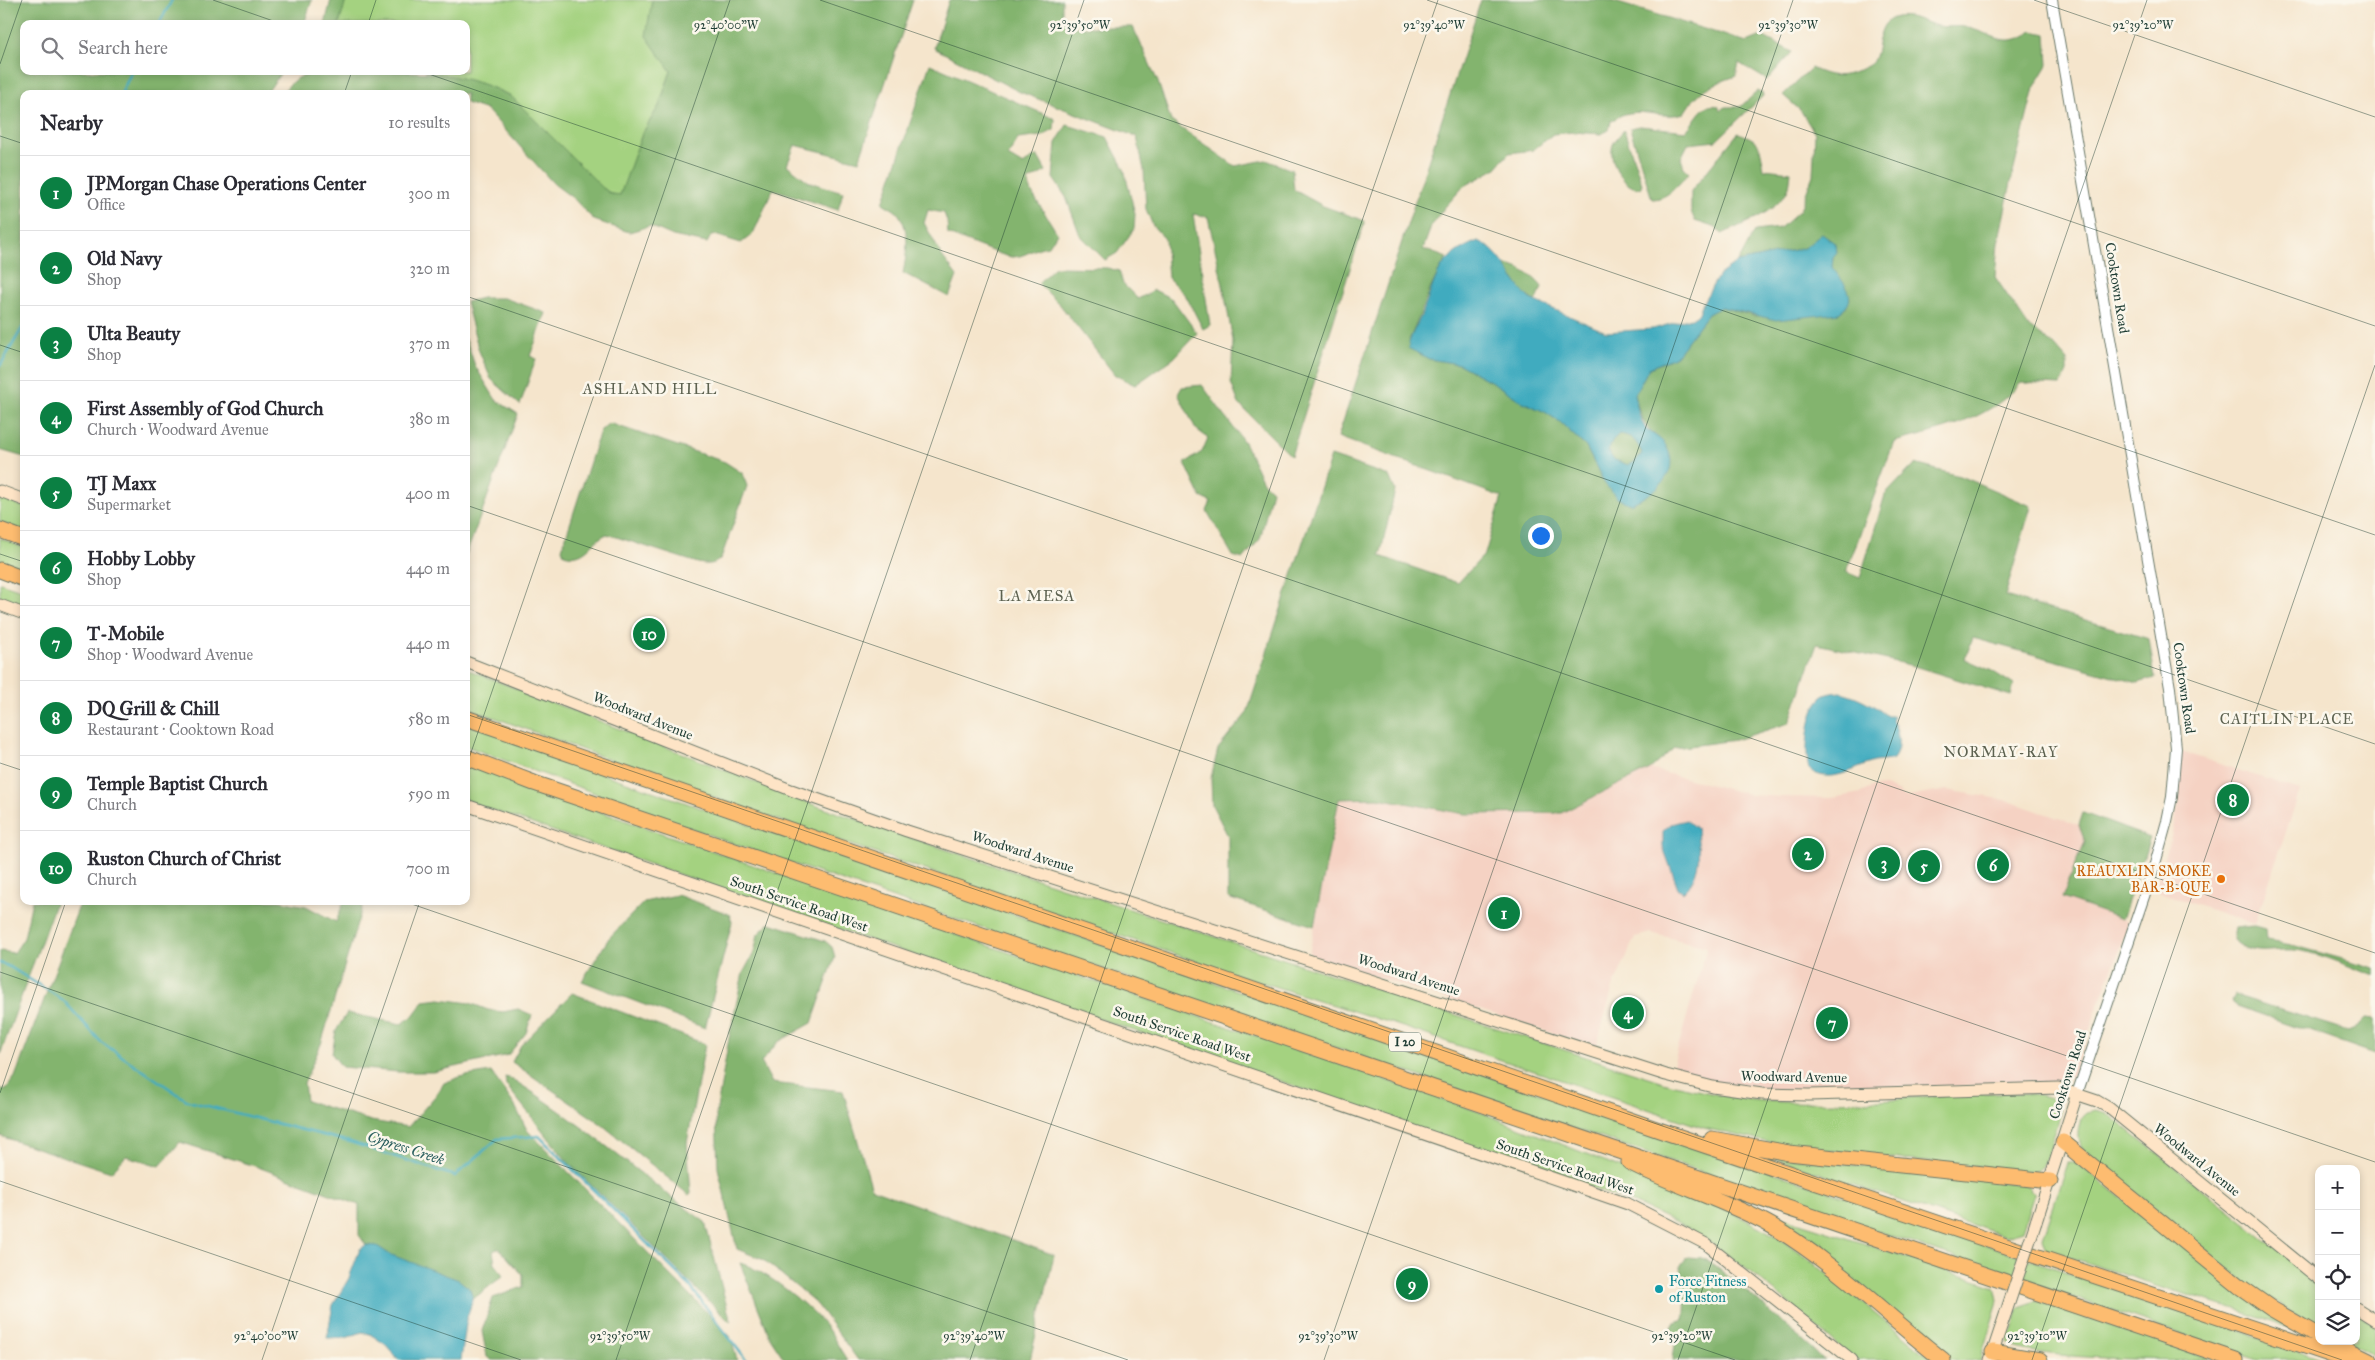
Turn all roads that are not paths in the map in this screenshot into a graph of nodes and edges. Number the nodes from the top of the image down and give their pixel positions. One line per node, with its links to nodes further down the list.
1 (2052, 0): 14 (street, Cooktown Road)
2 (0, 491): 3 (main road)
3 (20, 498)
4 (0, 530): 5 (highway)
5 (20, 538)
6 (0, 570): 7 (highway)
7 (20, 578)
8 (0, 605): 9 (main road)
9 (20, 612)
10 (470, 664): 14 (main road, Woodward Avenue)
11 (470, 719): 15 (highway, I 20)
12 (470, 758): 16 (highway, I 20)
13 (470, 806): 25 (main road, South Service Road West)
14 (2077, 1094): 17 (main road, Cooktown Road); 19 (main road, Woodward Avenue)
15 (1659, 1130): 18 (highway); 29 (highway, I 20)
16 (1580, 1138): 26 (highway); 28 (highway, I 20)
17 (2063, 1142): 18 (main road, Cooktown Road); 22 (highway)
18 (2050, 1181): 24 (main road, Cooktown Road, bridge)
19 (2315, 1276)
20 (2360, 1311): 21 (main road)
21 (2375, 1320)
22 (2315, 1334)
23 (2338, 1345): 30 (highway)
24 (1991, 1356): 27 (highway)
25 (1852, 1360)
26 (1943, 1360)
27 (2040, 1360)
28 (2236, 1360)
29 (2346, 1360)
30 (2369, 1360)

